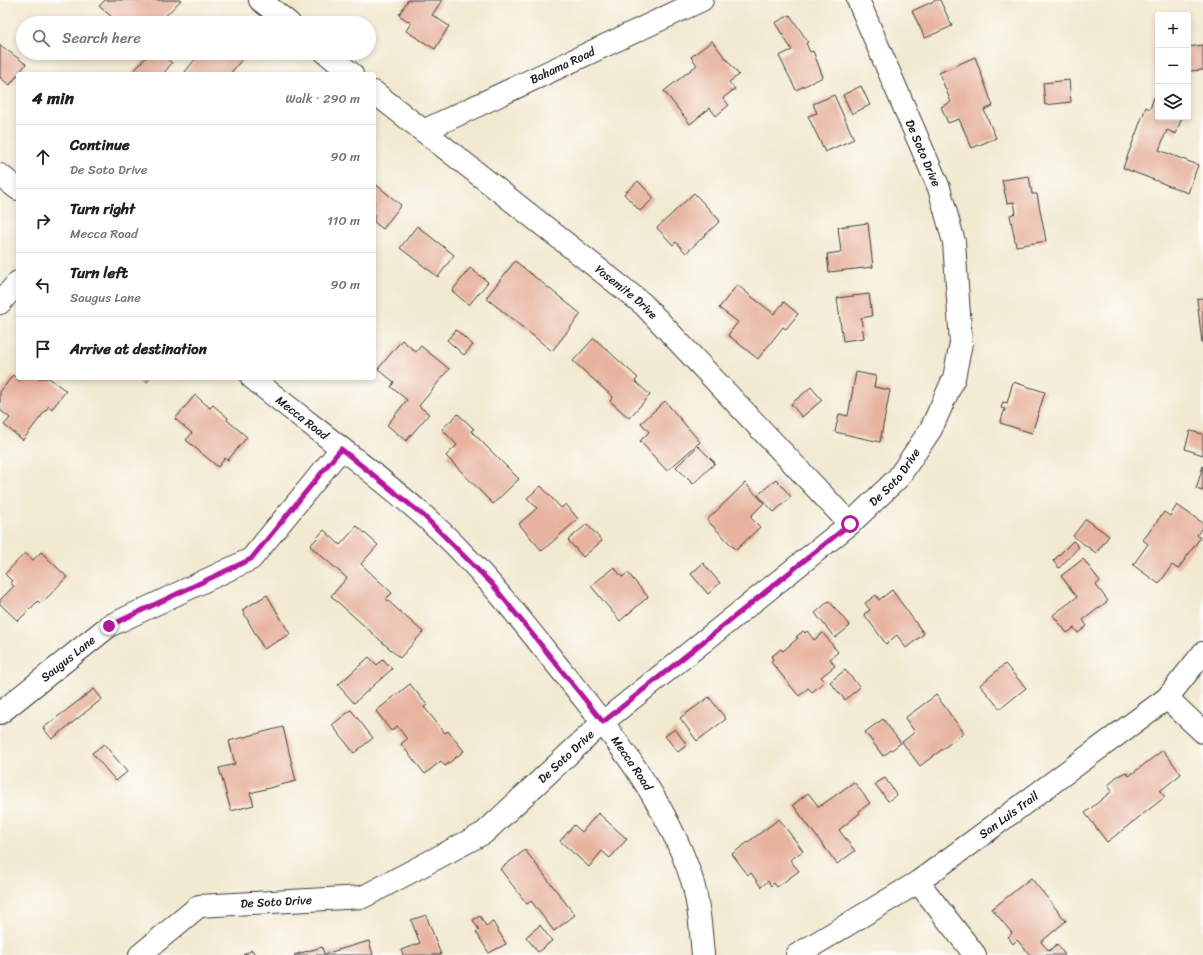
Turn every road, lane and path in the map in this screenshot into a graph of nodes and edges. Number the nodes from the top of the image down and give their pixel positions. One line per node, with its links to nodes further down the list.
1 (260, 0): 4 (street)
2 (702, 0): 8 (street, Bahama Road)
3 (858, 0): 15 (street, De Soto Drive)
4 (280, 16)
5 (335, 60): 6 (street)
6 (350, 72)
7 (376, 94): 8 (street, Yosemite Drive)
8 (423, 131): 15 (street, Yosemite Drive)
9 (0, 175): 10 (street)
10 (16, 188)
11 (16, 284): 12 (street)
12 (0, 303)
13 (255, 380): 14 (street, Mecca Road)
14 (341, 449): 18 (street, Saugus Lane); 19 (street, Mecca Road)
15 (850, 524): 19 (street, De Soto Drive)
16 (1203, 653): 17 (street, San Luis Trail)
17 (1167, 698): 20 (street); 21 (street, San Luis Trail)
18 (0, 713)
19 (603, 722): 22 (street, De Soto Drive); 23 (street, Mecca Road)
20 (1203, 732)
21 (918, 882): 24 (street, San Luis Trail); 25 (street)
22 (140, 955)
23 (703, 955)
24 (797, 955)
25 (975, 955)

